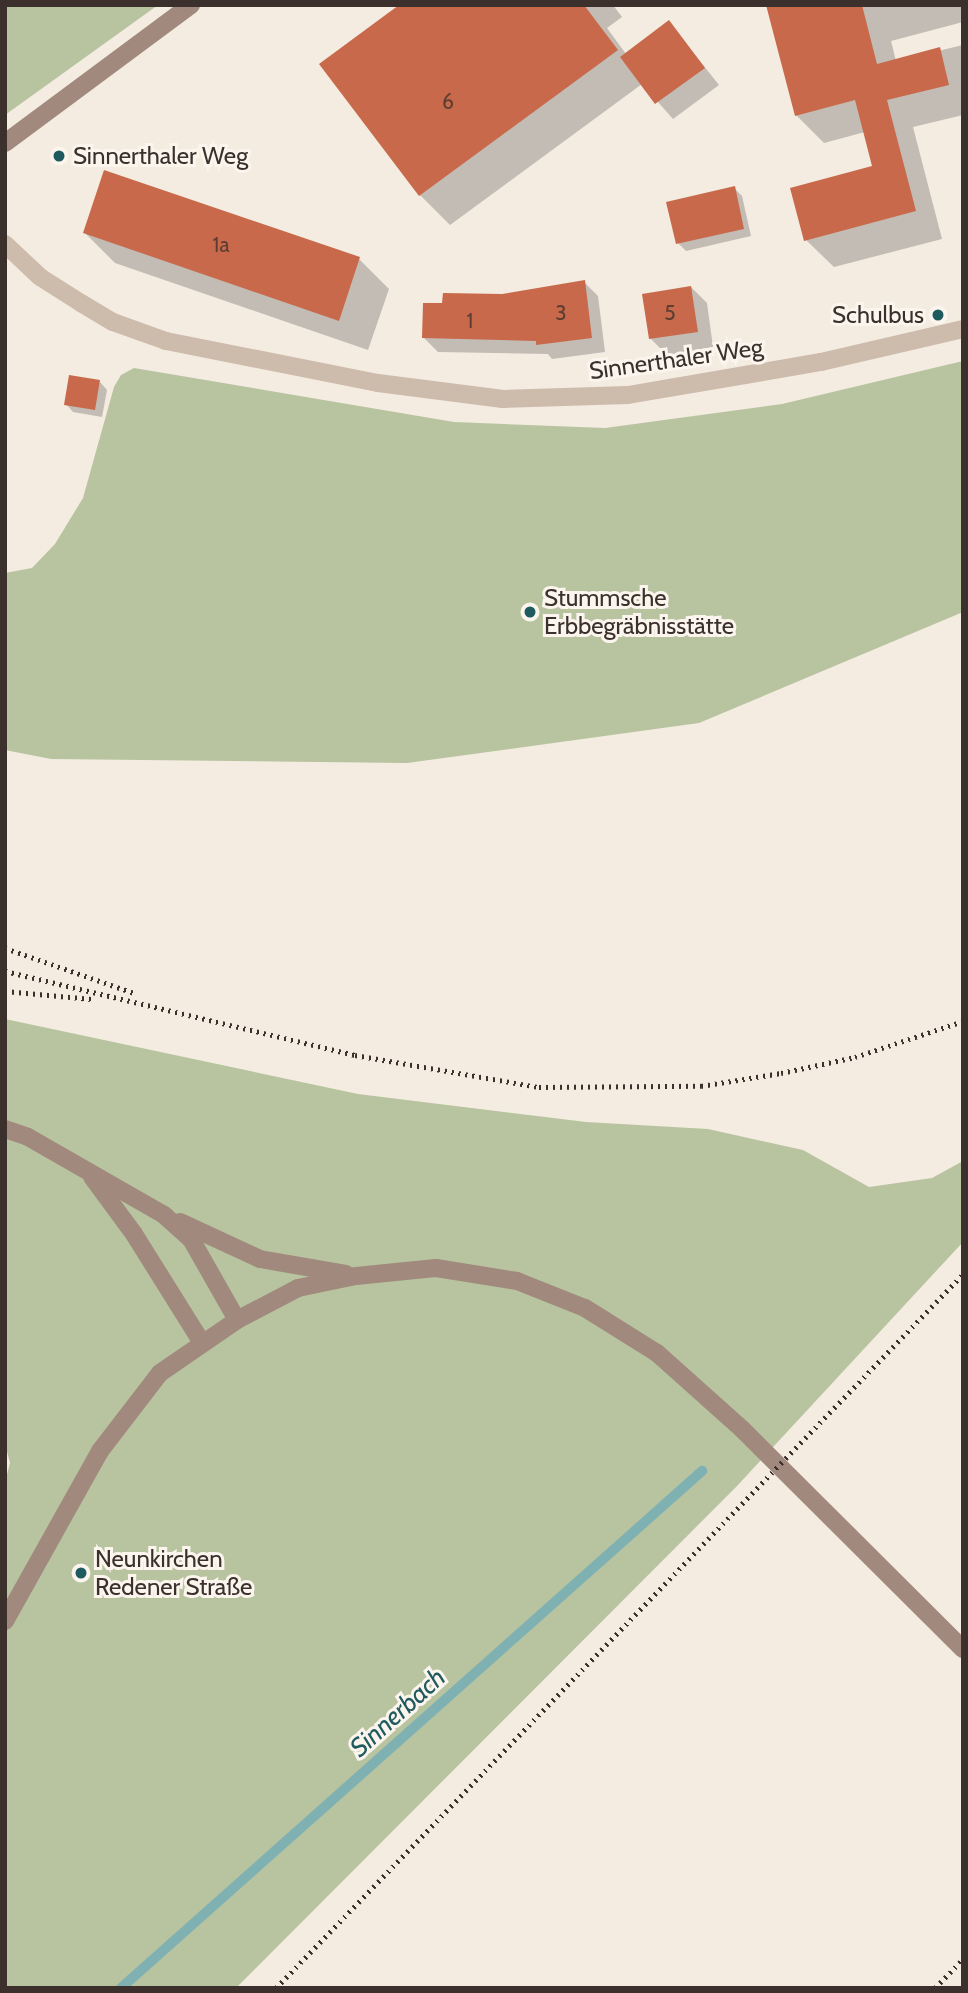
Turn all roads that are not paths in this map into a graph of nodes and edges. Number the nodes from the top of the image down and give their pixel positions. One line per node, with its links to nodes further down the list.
1 (191, 5): 2 (main road)
2 (5, 143)
3 (5, 244): 4 (street, Sinnerthaler Weg)
4 (963, 329)
5 (5, 1129): 6 (main road)
6 (87, 1171): 7 (main road); 10 (main road)
7 (164, 1215): 8 (main road); 9 (main road)
8 (356, 1276): 9 (main road); 12 (main road)
9 (237, 1320): 10 (main road)
10 (202, 1343): 11 (main road)
11 (5, 1621)
12 (963, 1649)

